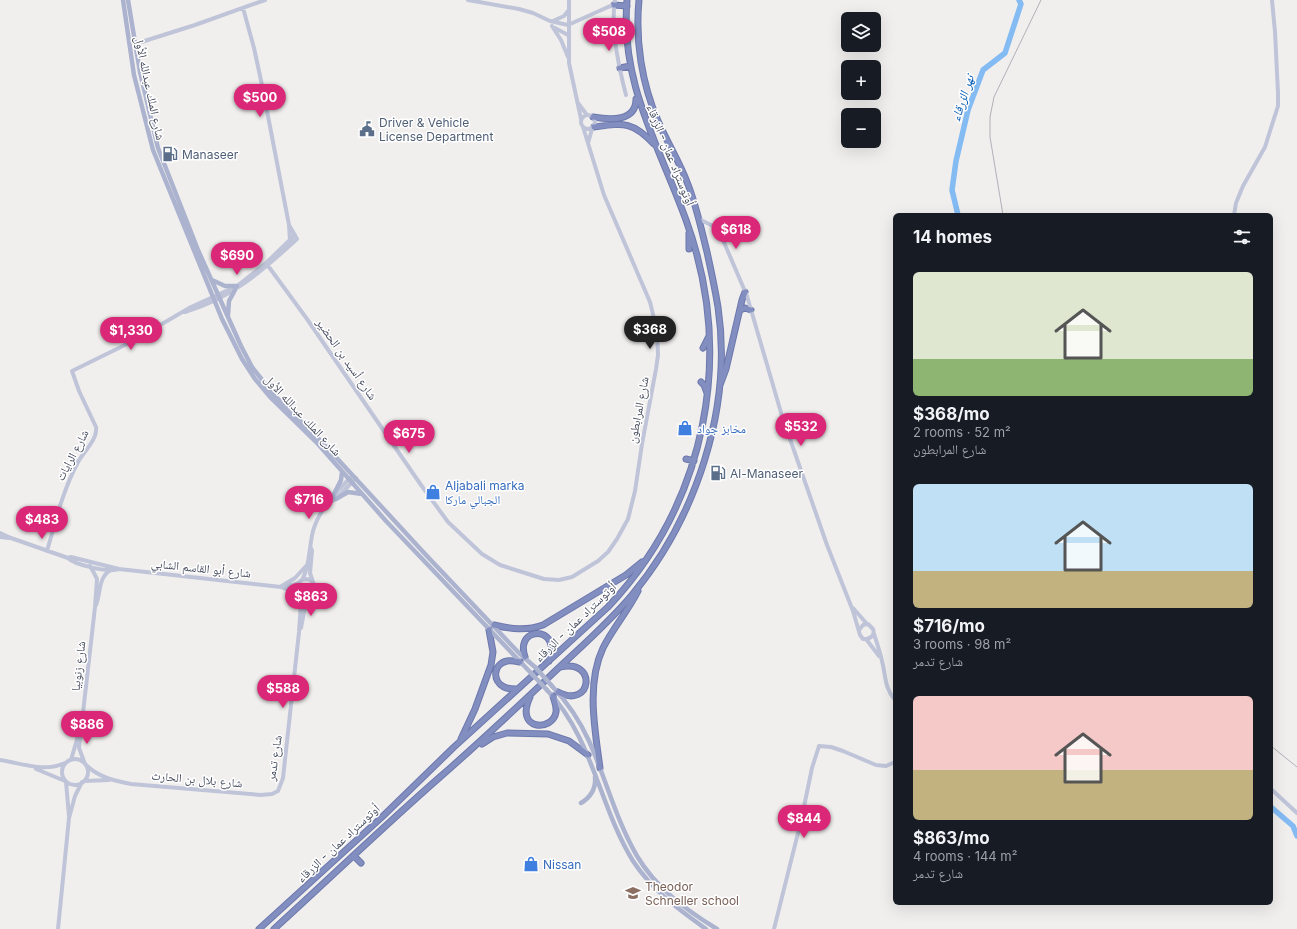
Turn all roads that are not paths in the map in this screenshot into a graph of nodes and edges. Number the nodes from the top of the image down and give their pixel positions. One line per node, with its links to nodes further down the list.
1 (123, 0): 42 (main road, شارع الملك عبدالله الأول)
2 (128, 0): 15 (main road, شارع الملك عبدالله الأول)
3 (265, 0): 10 (street)
4 (468, 0): 12 (street)
5 (569, 0): 11 (street)
6 (639, 0): 30 (highway, أوتوستراد عمان - الزرقاء)
7 (1272, 0): 29 (street)
8 (615, 3): 9 (highway); 13 (street); 18 (street)
9 (627, 3): 17 (highway, أوتوستراد عمان - الزرقاء)
10 (243, 8): 15 (street); 32 (street)
11 (569, 8): 12 (street); 13 (street)
12 (551, 24): 13 (street); 14 (street); 16 (street)
13 (568, 25): 14 (street)
14 (568, 35): 16 (street)
15 (135, 44): 39 (main road, شارع الملك عبدالله الأول)
16 (569, 63): 21 (street)
17 (630, 66): 18 (highway); 19 (highway, أوتوستراد عمان - الزرقاء)
18 (620, 68): 20 (street)
19 (637, 94): 23 (highway); 28 (highway, أوتوستراد عمان - الزرقاء)
20 (626, 95)
21 (578, 103): 22 (street); 24 (street)
22 (588, 115): 23 (street); 24 (street)
23 (593, 117): 26 (street)
24 (581, 120): 25 (street)
25 (583, 128): 26 (street); 27 (street, شارع المرابطون)
26 (593, 128): 27 (street); 28 (highway)
27 (588, 144): 66 (street, شارع المرابطون)
28 (657, 147): 33 (highway, أوتوستراد عمان - الزرقاء)
29 (1234, 213)
30 (700, 219): 31 (street); 34 (highway, أوتوستراد عمان - الزرقاء)
31 (709, 224): 34 (street); 41 (street)
32 (289, 225): 35 (street); 36 (street)
33 (689, 230): 37 (highway); 46 (highway, أوتوستراد عمان - الزرقاء)
34 (702, 232): 49 (highway, أوتوستراد عمان - الزرقاء)
35 (296, 237): 36 (street); 38 (street)
36 (290, 241): 38 (street)
37 (689, 249)
38 (267, 265): 40 (street); 66 (street, شارع أسيد بن الحضير)
39 (212, 280): 40 (main road); 42 (main road, شارع الملك عبدالله الأول)
40 (236, 288): 42 (street); 45 (main road)
41 (745, 292): 43 (highway); 44 (street)
42 (216, 297): 45 (main road, شارع الملك عبدالله الأول); 50 (main road, شارع الملك عبدالله الأول); 63 (street, شارع الرايات)
43 (740, 310): 44 (highway); 49 (highway)
44 (751, 310): 80 (street)
45 (228, 317): 50 (main road, شارع الملك عبدالله الأول)
46 (710, 331): 47 (highway); 51 (highway, أوتوستراد عمان - الزرقاء)
47 (703, 348)
48 (701, 382): 51 (highway)
49 (719, 387): 72 (highway, أوتوستراد عمان - الزرقاء)
50 (273, 396): 54 (main road, شارع الملك عبدالله الأول); 55 (main road, شارع الملك عبدالله الأول)
51 (708, 399): 53 (highway, أوتوستراد عمان - الزرقاء)
52 (686, 459): 53 (highway)
53 (694, 461): 64 (highway, أوتوستراد عمان - الزرقاء)
54 (341, 471): 56 (main road, شارع الملك عبدالله الأول); 58 (main road)
55 (355, 476): 56 (street); 75 (main road, شارع الملك عبدالله الأول)
56 (350, 481): 57 (main road, شارع الملك عبدالله الأول); 58 (street)
57 (362, 494): 58 (main road); 77 (main road, شارع الملك عبدالله الأول)
58 (334, 497): 62 (street)
59 (0, 533): 61 (street, شارع أبو القاسم الشابي)
60 (0, 537): 61 (street, شارع أبو القاسم الشابي)
61 (11, 538): 63 (street, شارع أبو القاسم الشابي)
62 (311, 548): 68 (street); 73 (street)
63 (47, 551): 65 (street, شارع أبو القاسم الشابي)
64 (650, 554): 83 (highway); 90 (highway, أوتوستراد عمان - الزرقاء)
65 (68, 558): 67 (street, شارع أبو القاسم الشابي); 69 (street, شارع أبو القاسم الشابي)
66 (598, 561)
67 (90, 566): 70 (street, شارع أبو القاسم الشابي); 81 (street, شارع زنوبيا)
68 (307, 566): 71 (street); 76 (street)
69 (119, 569): 70 (street, شارع أبو القاسم الشابي); 76 (street, شارع أبو القاسم الشابي)
70 (112, 570): 81 (street, شارع زنوبيا)
71 (302, 580): 73 (street); 74 (street)
72 (644, 580): 93 (highway, أوتوستراد عمان - الزرقاء); 108 (highway)
73 (313, 582): 79 (street)
74 (298, 583): 76 (street, شارع أبو القاسم الشابي); 78 (street)
75 (455, 586): 77 (main road); 83 (main road, شارع الملك عبدالله الأول)
76 (281, 587): 78 (street, شارع أبو القاسم الشابي)
77 (450, 590): 84 (main road, شارع الملك عبدالله الأول)
78 (299, 593): 79 (street); 86 (street, شارع تدمر)
79 (311, 595): 86 (street, شارع تدمر)
80 (850, 605): 82 (street); 85 (street)
81 (95, 607): 99 (street, شارع زنوبيا)
82 (867, 624): 85 (street); 87 (street)
83 (494, 625): 89 (main road, شارع الملك عبدالله الأول)
84 (489, 630): 91 (main road, شارع الملك عبدالله الأول); 100 (highway)
85 (859, 630): 88 (street)
86 (299, 632): 115 (street, شارع تدمر)
87 (874, 634): 88 (street); 92 (street)
88 (866, 639): 92 (street)
89 (525, 658): 90 (highway); 95 (main road, شارع الملك عبدالله الأول, bridge)
90 (549, 661): 94 (highway, أوتوستراد عمان - الزرقاء)
91 (520, 662): 94 (highway); 97 (main road, شارع الملك عبدالله الأول, bridge)
92 (883, 662): 98 (street)
93 (559, 667): 95 (highway); 96 (highway, أوتوستراد عمان - الزرقاء)
94 (517, 689): 100 (highway, أوتوستراد عمان - الزرقاء)
95 (558, 692): 108 (main road, شارع الملك عبدالله الأول)
96 (531, 694): 97 (highway); 101 (highway, أوتوستراد عمان - الزرقاء)
97 (553, 696): 102 (main road, شارع الملك عبدالله الأول)
98 (893, 697)
99 (81, 728): 104 (street, شارع زنوبيا); 106 (street, شارع زنوبيا)
100 (459, 742): 125 (highway, أوتوستراد عمان - الزرقاء)
101 (472, 750): 102 (highway); 122 (highway, أوتوستراد عمان - الزرقاء)
102 (588, 755): 109 (main road, شارع الملك عبدالله الأول)
103 (0, 760): 107 (street)
104 (69, 761): 106 (street); 107 (street); 113 (street)
105 (893, 763): 129 (street)
106 (85, 765): 110 (street, شارع بلال بن الحارث); 114 (street)
107 (30, 766): 113 (street)
108 (600, 768): 117 (main road, شارع الملك عبدالله الأول)
109 (594, 771): 118 (main road, شارع الملك عبدالله الأول); 119 (main road)
110 (98, 774): 111 (street); 112 (street, شارع بلال بن الحارث)
111 (94, 780): 112 (street, شارع بلال بن الحارث); 114 (street, شارع بلال بن الحارث)
112 (113, 780): 115 (street, شارع بلال بن الحارث)
113 (65, 781): 114 (street); 121 (street)
114 (83, 782): 121 (street)
115 (278, 791)
116 (1273, 791): 120 (street)
117 (610, 795): 118 (main road); 128 (main road, شارع الملك عبدالله الأول)
118 (604, 797): 127 (main road, شارع الملك عبدالله الأول)
119 (581, 803)
120 (1297, 813)
121 (69, 818): 124 (street)
122 (354, 856): 123 (highway); 126 (highway, أوتوستراد عمان - الزرقاء)
123 (361, 863)
124 (58, 929)
125 (259, 929)
126 (274, 929)
127 (706, 929)
128 (717, 929)
129 (774, 929)

